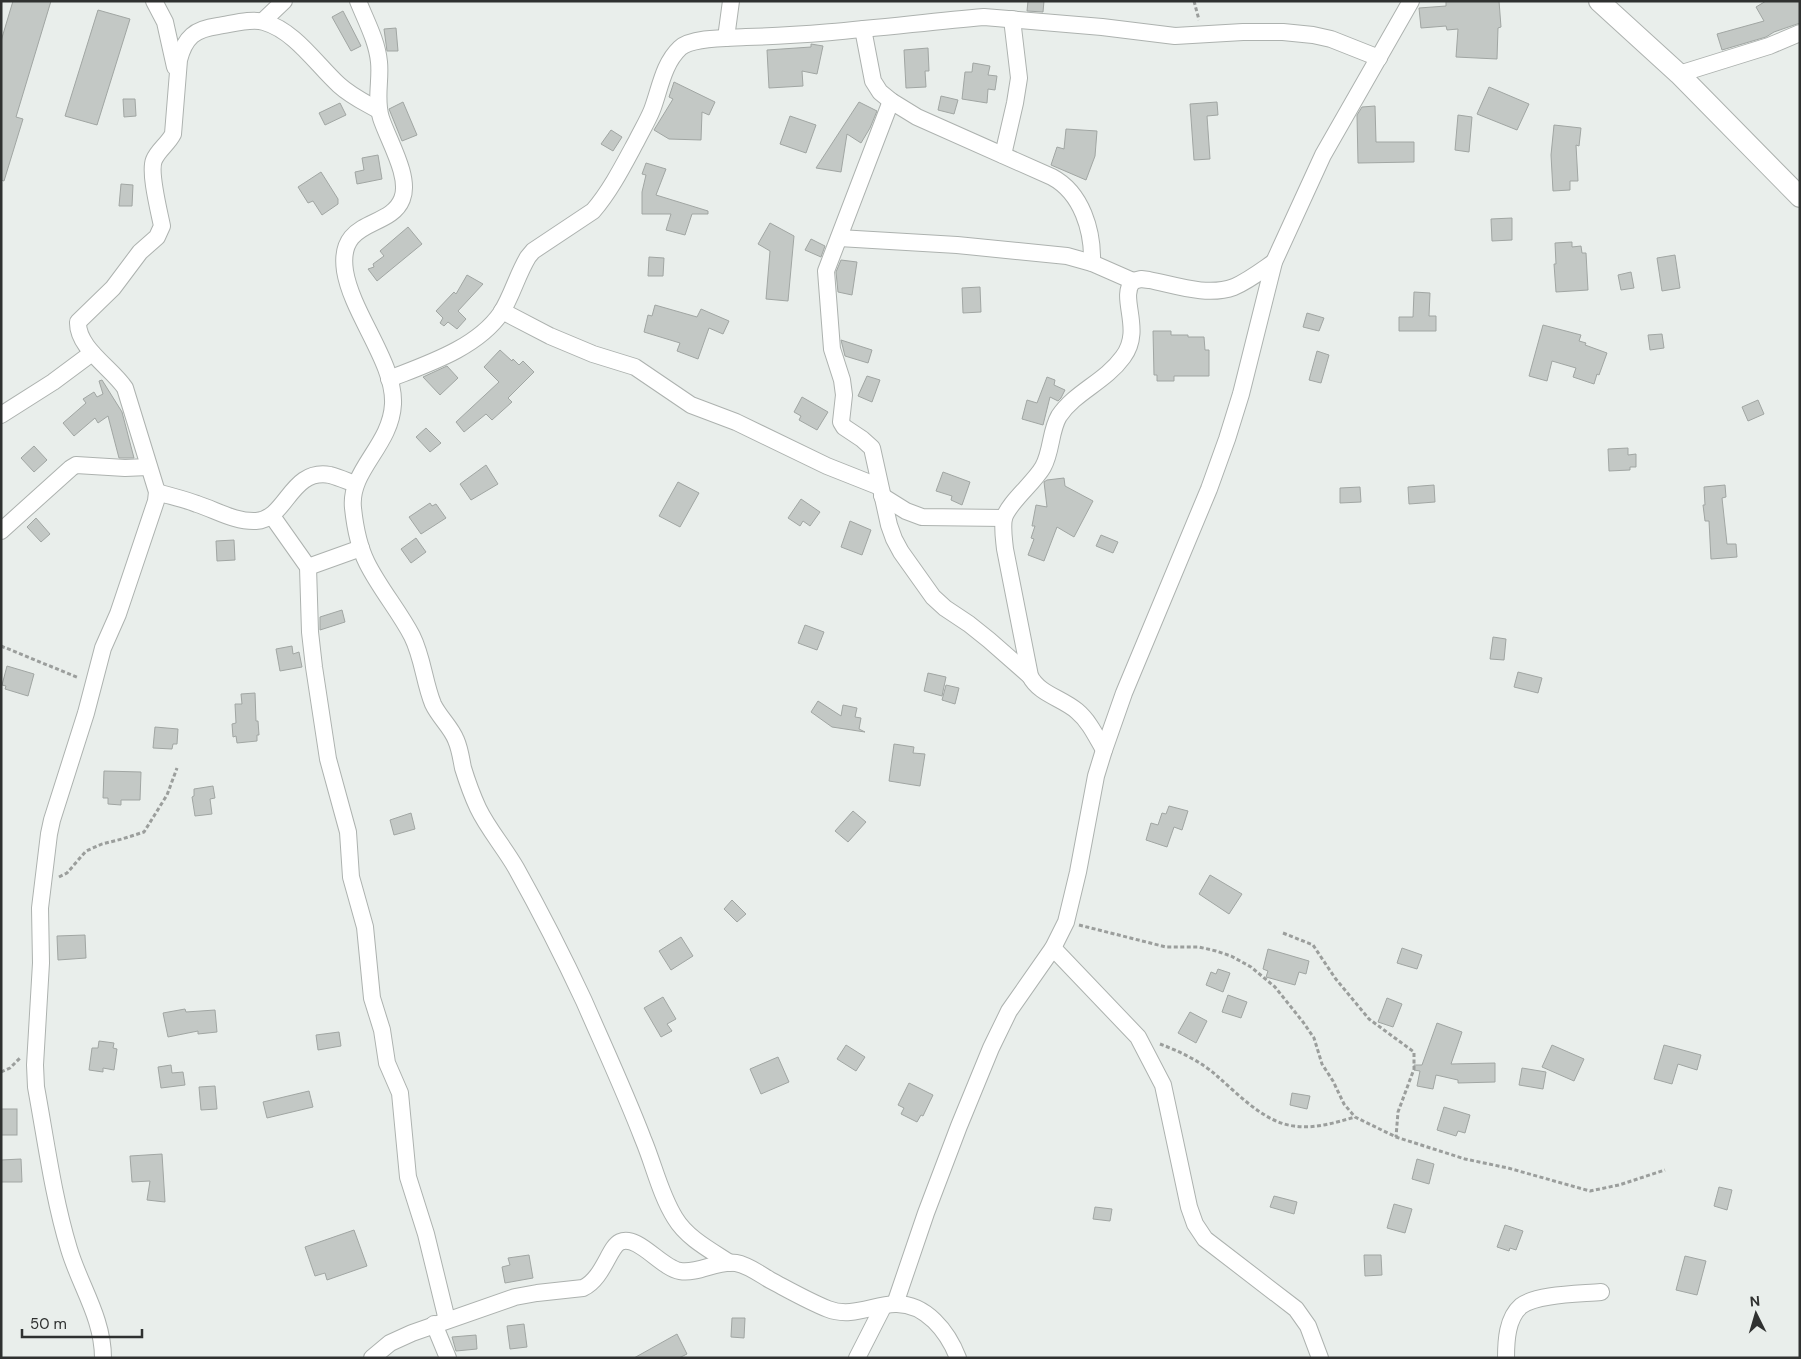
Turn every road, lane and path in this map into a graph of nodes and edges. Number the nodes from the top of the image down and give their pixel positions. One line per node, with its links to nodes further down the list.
1 (154, 1): 13 (street)
2 (284, 1): 8 (street)
3 (358, 1): 16 (street)
4 (731, 1): 11 (street)
5 (1411, 1): 12 (street)
6 (1598, 1): 14 (street)
7 (1012, 20): 9 (street); 12 (street); 17 (street)
8 (263, 21): 13 (street); 16 (street)
9 (863, 29): 11 (street); 15 (street)
10 (1800, 33): 14 (street)
11 (726, 38): 23 (street)
12 (1379, 58): 20 (street)
13 (177, 74): 24 (street)
14 (1679, 74): 18 (street)
15 (891, 101): 17 (street); 19 (street)
16 (378, 110): 25 (street)
17 (1003, 155): 21 (street)
18 (1800, 197)
19 (839, 238): 21 (street); 29 (street)
20 (1274, 262): 22 (street); 39 (street)
21 (1092, 264): 22 (street)
22 (1133, 281): 32 (street)
23 (502, 311): 25 (street); 29 (street)
24 (92, 353): 26 (street); 27 (street)
25 (389, 379): 28 (street)
26 (1, 415)
27 (148, 467): 30 (street); 33 (street)
28 (355, 484): 31 (street); 34 (street)
29 (881, 491): 32 (street); 37 (street)
30 (157, 492): 31 (street); 38 (street)
31 (272, 516): 35 (street)
32 (1004, 518): 37 (street)
33 (1, 531)
34 (361, 548): 35 (street); 49 (street)
35 (308, 567): 52 (street)
36 (1, 646): 38 (path)
37 (1030, 676): 39 (street)
38 (93, 683): 41 (street)
39 (1104, 750): 42 (street)
40 (177, 768): 41 (path)
41 (43, 885): 53 (street)
42 (1066, 922): 44 (street); 46 (path)
43 (1283, 933): 47 (path)
44 (1053, 948): 45 (street); 51 (street)
45 (1138, 1037): 46 (path); 58 (street)
46 (1355, 1117): 47 (path)
47 (1396, 1138): 48 (path)
48 (1665, 1170)
49 (730, 1263): 51 (street); 52 (street)
50 (1601, 1292): 59 (street)
51 (889, 1306): 56 (street); 57 (street)
52 (441, 1322): 54 (street); 55 (street)
53 (103, 1358)
54 (372, 1358)
55 (448, 1358)
56 (857, 1358)
57 (958, 1358)
58 (1320, 1358)
59 (1506, 1358)

